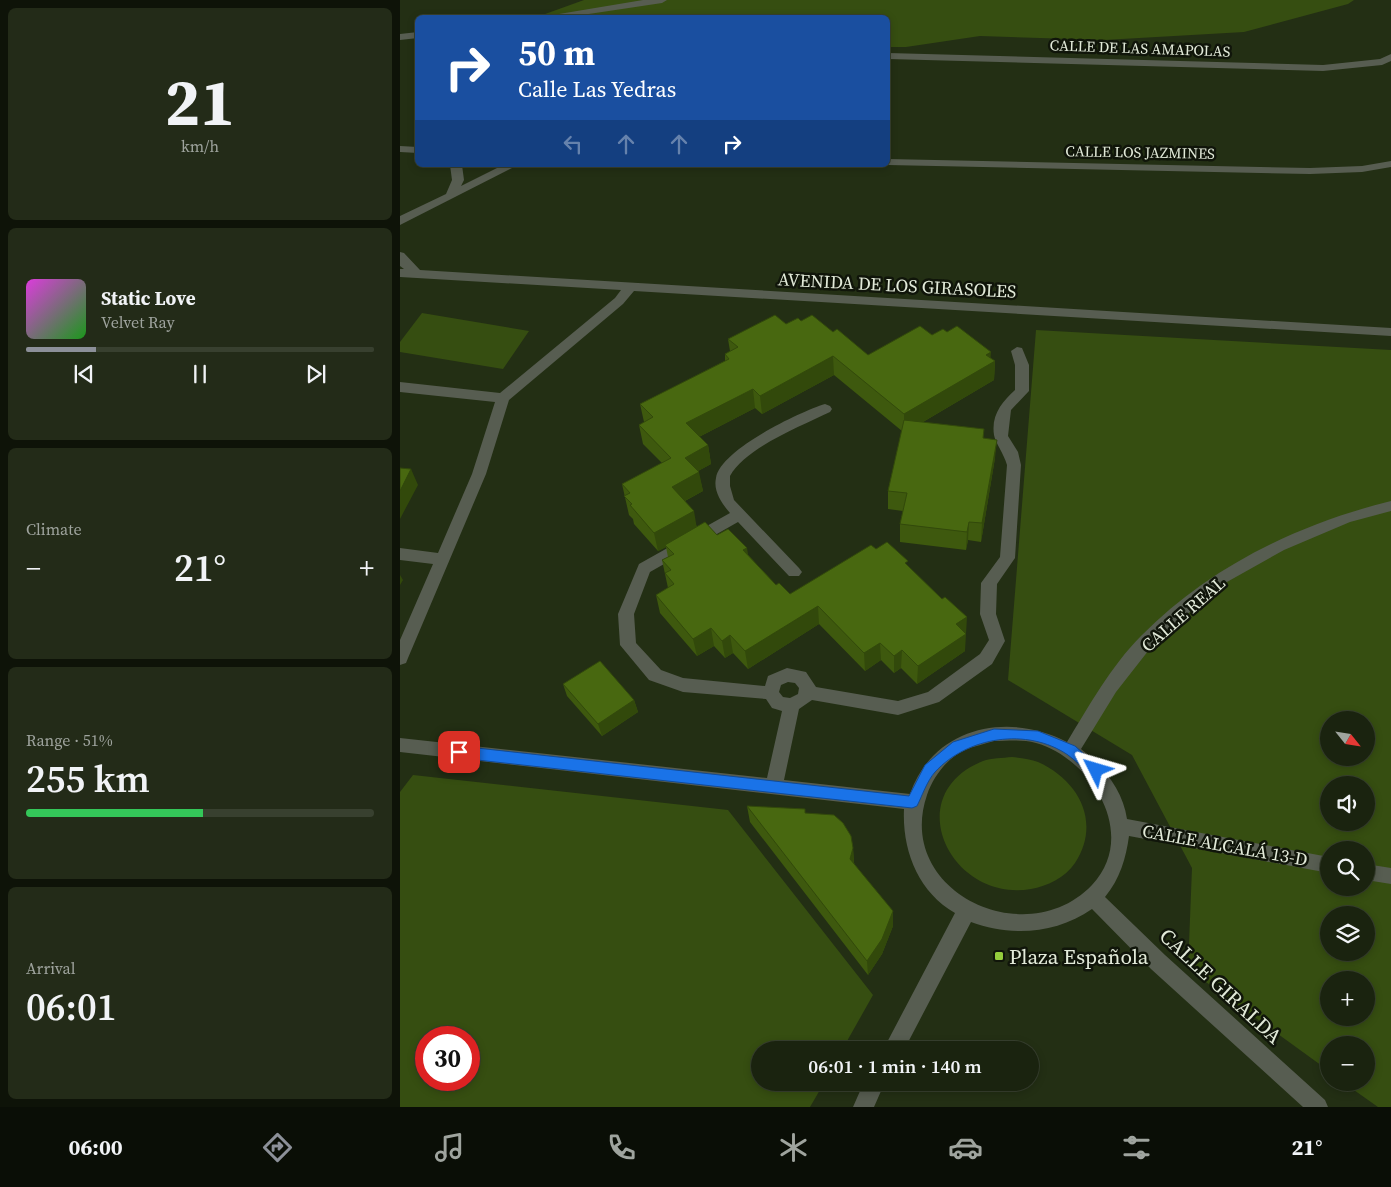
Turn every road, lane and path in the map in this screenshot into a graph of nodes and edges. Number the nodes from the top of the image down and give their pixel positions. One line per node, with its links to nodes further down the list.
1 (662, 0): 2 (street)
2 (560, 15)
3 (415, 35): 4 (street)
4 (400, 37)
5 (400, 42): 6 (street)
6 (415, 42)
7 (890, 56): 8 (street, CALLE DE LAS AMAPOLAS)
8 (1391, 57)
9 (400, 149): 10 (street)
10 (415, 150)
11 (890, 162): 12 (street, CALLE LOS JAZMINES)
12 (1391, 164)
13 (456, 167): 15 (street)
14 (508, 167): 15 (street)
15 (450, 195): 16 (street)
16 (400, 221)
17 (400, 256): 19 (street)
18 (400, 273): 19 (street, AVENIDA DE LOS GIRASOLES)
19 (417, 274): 20 (street, AVENIDA DE LOS GIRASOLES)
20 (631, 286): 21 (street, AVENIDA DE LOS GIRASOLES); 24 (street)
21 (1391, 332)
22 (1017, 351): 32 (street)
23 (400, 387): 24 (street)
24 (503, 398): 29 (street)
25 (825, 409): 27 (street)
26 (1391, 506): 36 (street, CALLE REAL)
27 (740, 514): 30 (street); 33 (street)
28 (400, 554): 29 (street)
29 (441, 559): 31 (street)
30 (794, 572)
31 (400, 658)
32 (807, 692): 33 (street); 34 (street)
33 (771, 693): 34 (street)
34 (792, 705): 37 (street)
35 (400, 746): 37 (street)
36 (1071, 750): 38 (street); 39 (street)
37 (774, 787): 38 (street)
38 (912, 802): 44 (street)
39 (1120, 826): 40 (street, CALLE ALCALÁ 13-D); 43 (street)
40 (1320, 863)
41 (1375, 873): 42 (street)
42 (1391, 876)
43 (1093, 897): 44 (street); 48 (street, CALLE GIRALDA)
44 (966, 910): 45 (street)
45 (898, 1041)
46 (871, 1091): 47 (street)
47 (862, 1107)
48 (1318, 1107)

